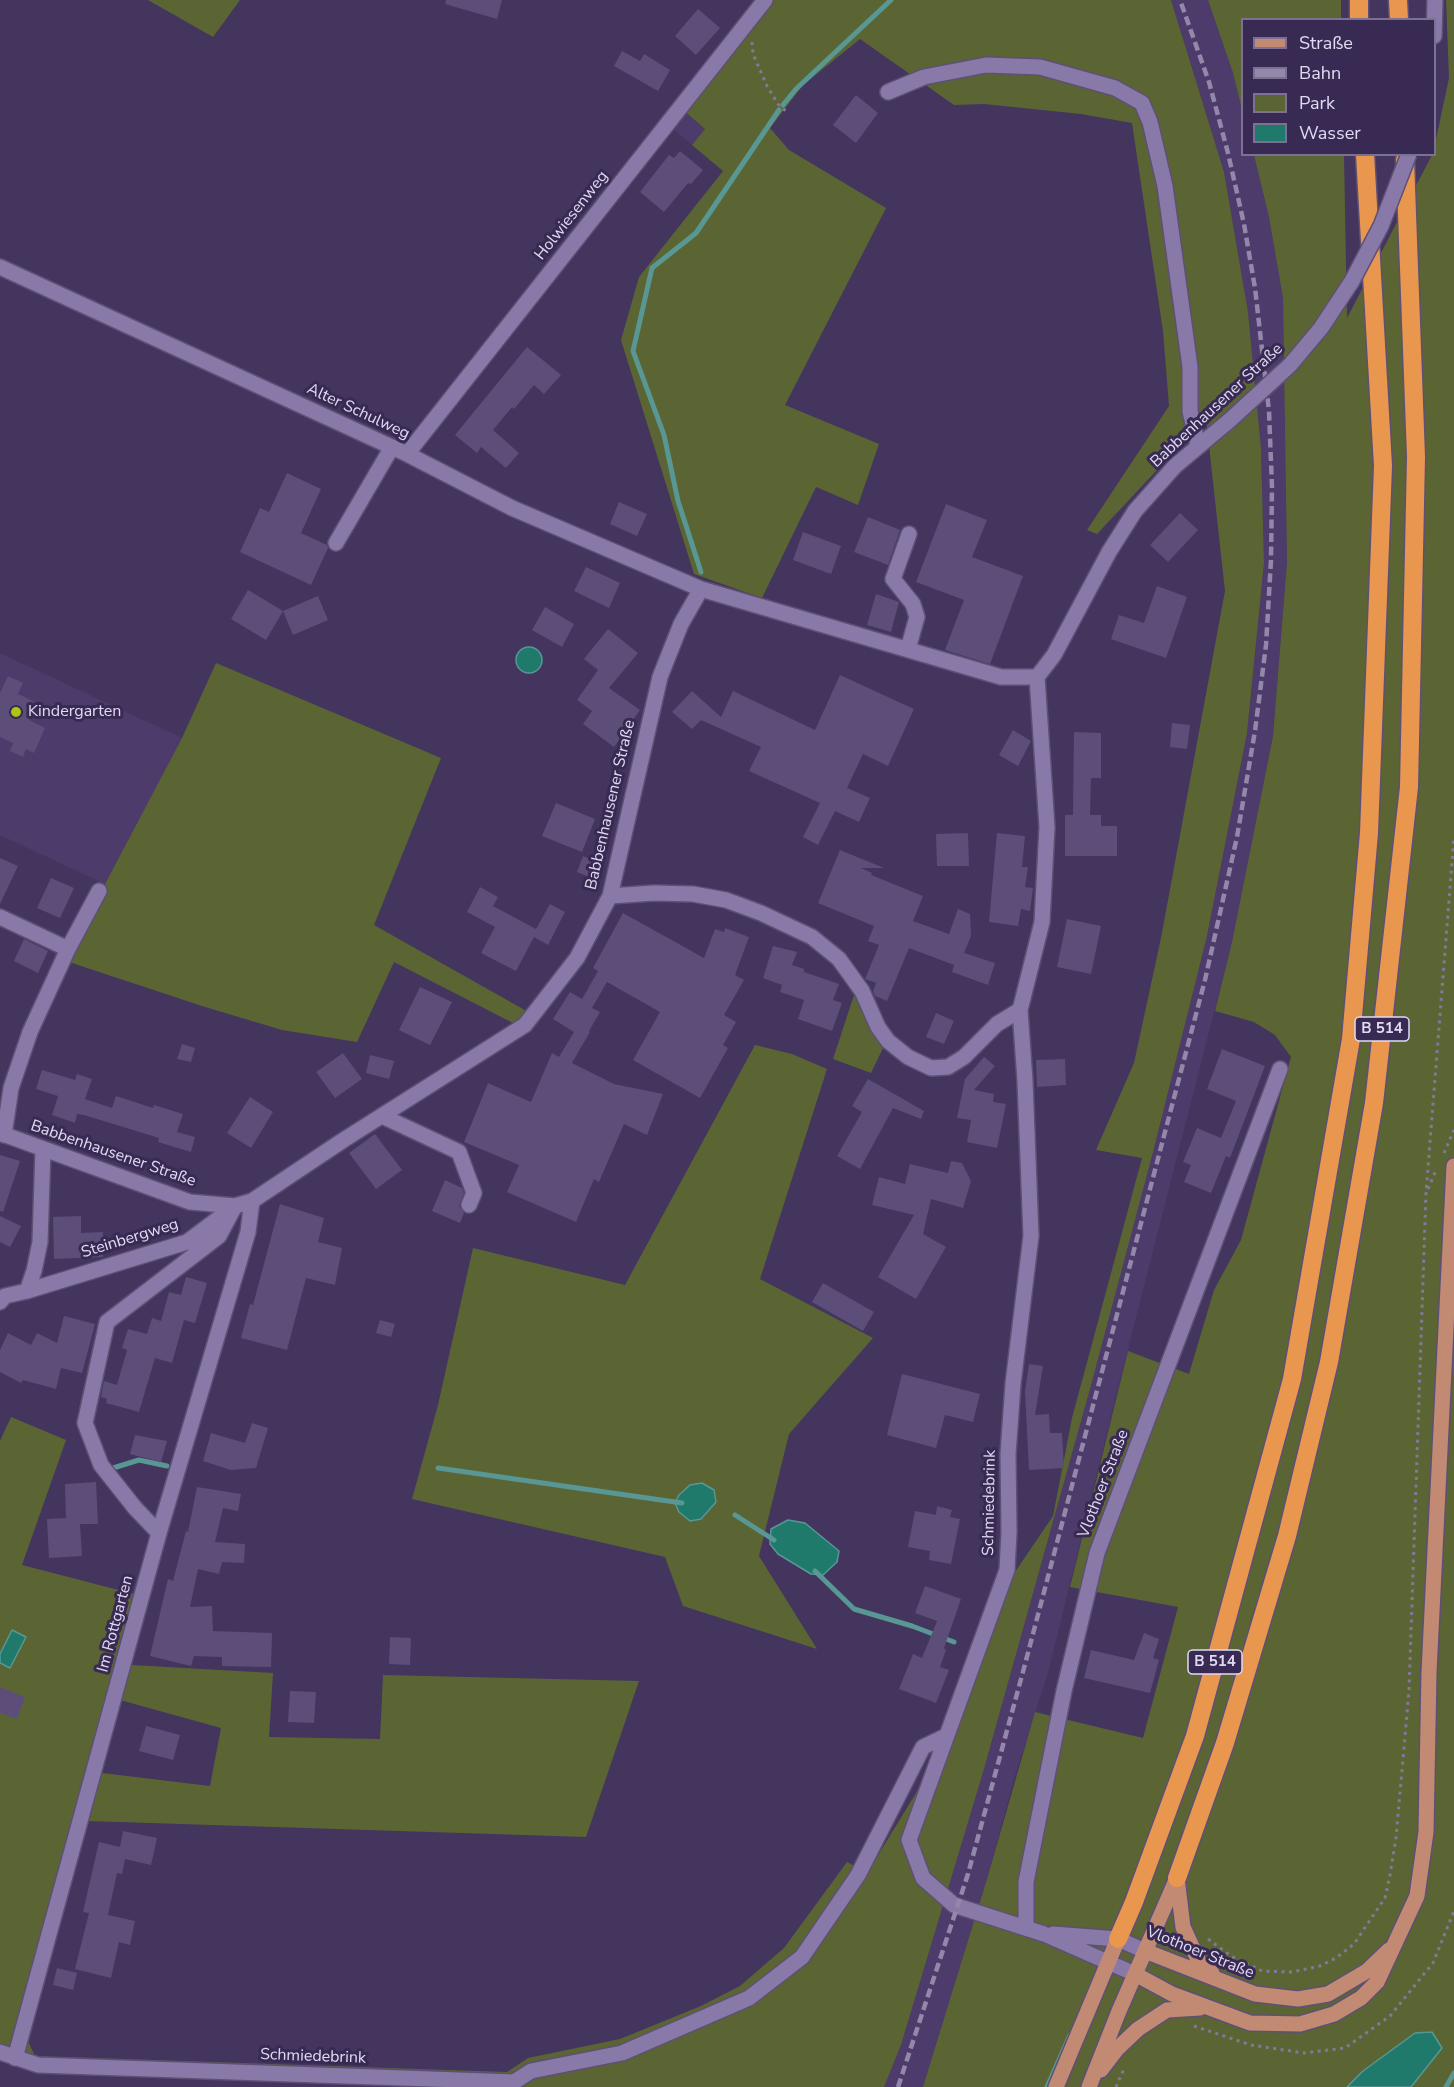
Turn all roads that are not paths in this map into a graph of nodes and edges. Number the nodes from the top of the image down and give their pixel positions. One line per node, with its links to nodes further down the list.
1 (765, 0): 15 (street, Holwiesenweg)
2 (1359, 0): 5 (highway)
3 (1398, 0): 6 (highway)
4 (1435, 0): 7 (street)
5 (1359, 18)
6 (1399, 18)
7 (1434, 18)
8 (888, 92): 13 (street)
9 (1365, 156): 41 (highway, B 514)
10 (1404, 156): 38 (highway, B 514)
11 (1408, 156): 13 (street, Babbenhausener Straße, bridge)
12 (0, 267): 14 (street, Alter Schulweg)
13 (1198, 446): 20 (street, Babbenhausener Straße)
14 (392, 447): 15 (street, Alter Schulweg); 17 (street)
15 (406, 454): 18 (street, Alter Schulweg)
16 (909, 534): 19 (street)
17 (336, 543)
18 (701, 589): 19 (street); 22 (street, Babbenhausener Straße)
19 (908, 649): 20 (street)
20 (1037, 677): 25 (street)
21 (99, 891): 24 (street)
22 (610, 896): 25 (street); 27 (street, Babbenhausener Straße)
23 (0, 917): 24 (street)
24 (68, 949): 28 (street)
25 (1020, 1010): 37 (street, Schmiedebrink)
26 (1280, 1069): 39 (street, Vlothoer Straße)
27 (382, 1116): 31 (street, Babbenhausener Straße); 32 (street)
28 (2, 1134): 29 (street, Babbenhausener Straße)
29 (43, 1149): 33 (street, Babbenhausener Straße); 34 (street)
30 (1454, 1166): 42 (main road, Vlothoer Straße)
31 (252, 1201): 33 (street, Babbenhausener Straße); 36 (street, Im Rottgarten)
32 (468, 1205)
33 (235, 1206): 34 (street, Steinbergweg); 36 (street)
34 (27, 1291): 35 (street, Steinbergweg)
35 (0, 1302)
36 (159, 1533): 49 (street, Im Rottgarten)
37 (946, 1737): 39 (street, Schmiedebrink); 49 (street, Schmiedebrink)
38 (1177, 1878): 43 (main road, B 514); 46 (main road)
39 (1026, 1928): 40 (street, Schmiedebrink)
40 (1044, 1934): 41 (street, Schmiedebrink); 44 (street, Schmiedebrink)
41 (1118, 1939): 43 (street, Vlothoer Straße); 44 (main road, B 514)
42 (1396, 1943): 46 (main road, Vlothoer Straße); 47 (main road, Vlothoer Straße)
43 (1145, 1951): 45 (main road, B 514); 46 (main road, Vlothoer Straße)
44 (1108, 1963): 45 (street, Vlothoer Straße); 51 (main road, B 514)
45 (1135, 1974): 47 (main road, Vlothoer Straße); 50 (main road, B 514)
46 (1224, 1983)
47 (1205, 2008): 50 (main road)
48 (0, 2052): 49 (street, Schmiedebrink)
49 (15, 2058)
50 (1090, 2084)
51 (1056, 2087)

